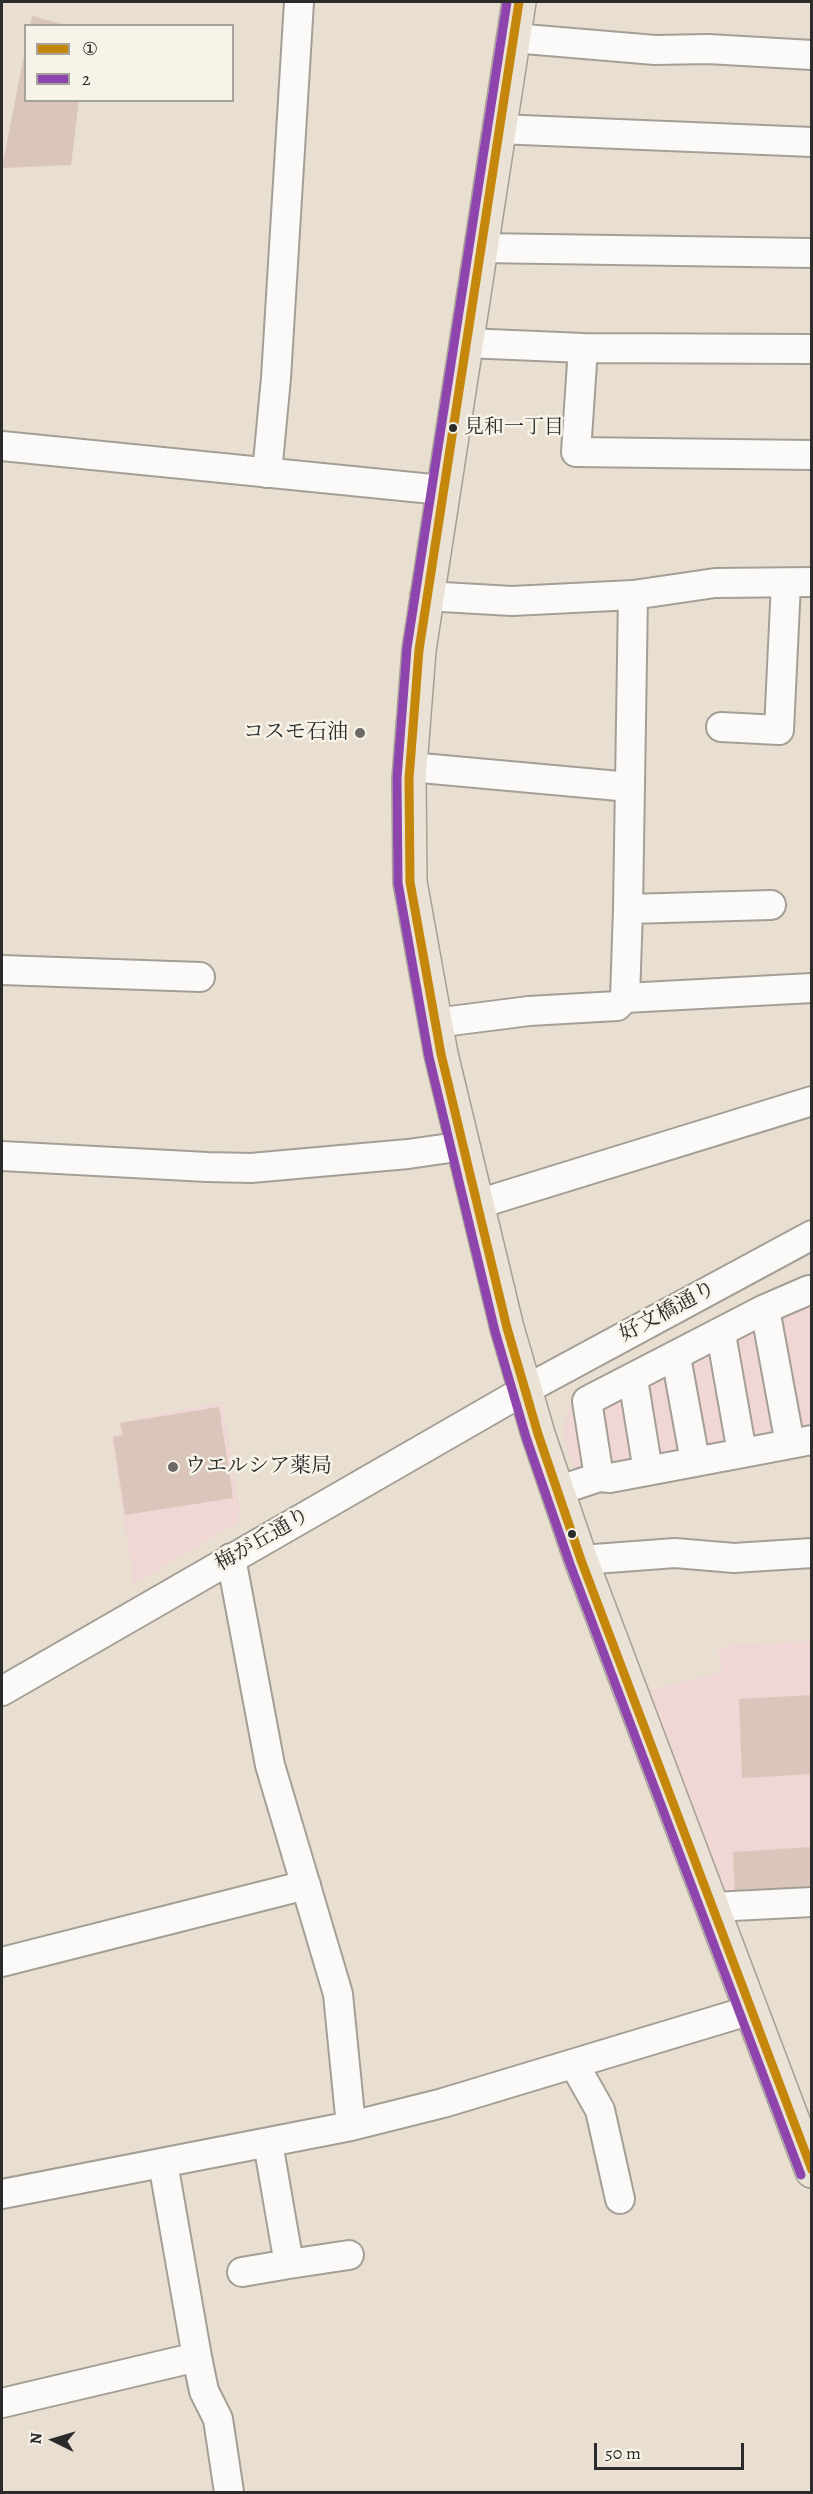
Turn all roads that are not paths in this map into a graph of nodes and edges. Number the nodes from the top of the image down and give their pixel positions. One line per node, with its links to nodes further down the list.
1 (299, 2): 14 (street)
2 (519, 2): 3 (main road)
3 (513, 38): 4 (street); 5 (main road)
4 (812, 55)
5 (498, 129): 6 (street); 7 (main road)
6 (812, 142)
7 (480, 248): 8 (street); 9 (main road)
8 (812, 253)
9 (466, 344): 10 (street); 15 (main road)
10 (583, 348): 11 (street); 13 (street)
11 (812, 349)
12 (2, 446): 14 (street)
13 (812, 455)
14 (267, 473): 15 (street)
15 (442, 490): 17 (main road)
16 (799, 583): 18 (street); 19 (street)
17 (425, 596): 18 (street); 20 (main road)
18 (633, 596): 21 (street)
19 (721, 727)
20 (410, 767): 21 (street); 28 (main road)
21 (630, 787): 23 (street)
22 (771, 905): 23 (street)
23 (628, 909): 27 (street)
24 (2, 970): 25 (street)
25 (200, 977)
26 (812, 988): 27 (street)
27 (625, 998): 28 (street)
28 (435, 1023): 30 (main road)
29 (812, 1101): 32 (street)
30 (464, 1146): 31 (street); 32 (main road)
31 (2, 1156)
32 (478, 1204): 40 (main road)
33 (812, 1235): 34 (street, 好文橋通り)
34 (783, 1250): 35 (street); 40 (street, 好文橋通り)
35 (810, 1292): 36 (street)
36 (765, 1309): 37 (street); 41 (street)
37 (721, 1334): 38 (street); 42 (street)
38 (676, 1357): 39 (street); 43 (street)
39 (633, 1379): 44 (street); 45 (street)
40 (525, 1390): 46 (main road); 48 (street, 梅が丘通り)
41 (801, 1442): 42 (street)
42 (742, 1453): 43 (street)
43 (695, 1461): 44 (street)
44 (648, 1471): 45 (street)
45 (599, 1477): 46 (street)
46 (557, 1491): 49 (main road)
47 (812, 1553): 49 (street)
48 (231, 1558): 50 (street, 梅が丘通り); 51 (street)
49 (581, 1560): 53 (main road)
50 (2, 1691)
51 (306, 1886): 54 (street); 58 (street)
52 (812, 1902): 53 (street)
53 (713, 1908): 55 (main road)
54 (2, 1962)
55 (751, 2010): 56 (street); 57 (main road)
56 (574, 2064): 58 (street); 63 (street)
57 (803, 2123): 61 (main road)
58 (351, 2127): 59 (street)
59 (268, 2143): 60 (street); 65 (street)
60 (163, 2163): 62 (street); 67 (street)
61 (812, 2171)
62 (2, 2194)
63 (620, 2199)
64 (349, 2255): 65 (street)
65 (289, 2264): 66 (street)
66 (242, 2272)
67 (197, 2357): 68 (street); 69 (street)
68 (2, 2403)
69 (229, 2493)

